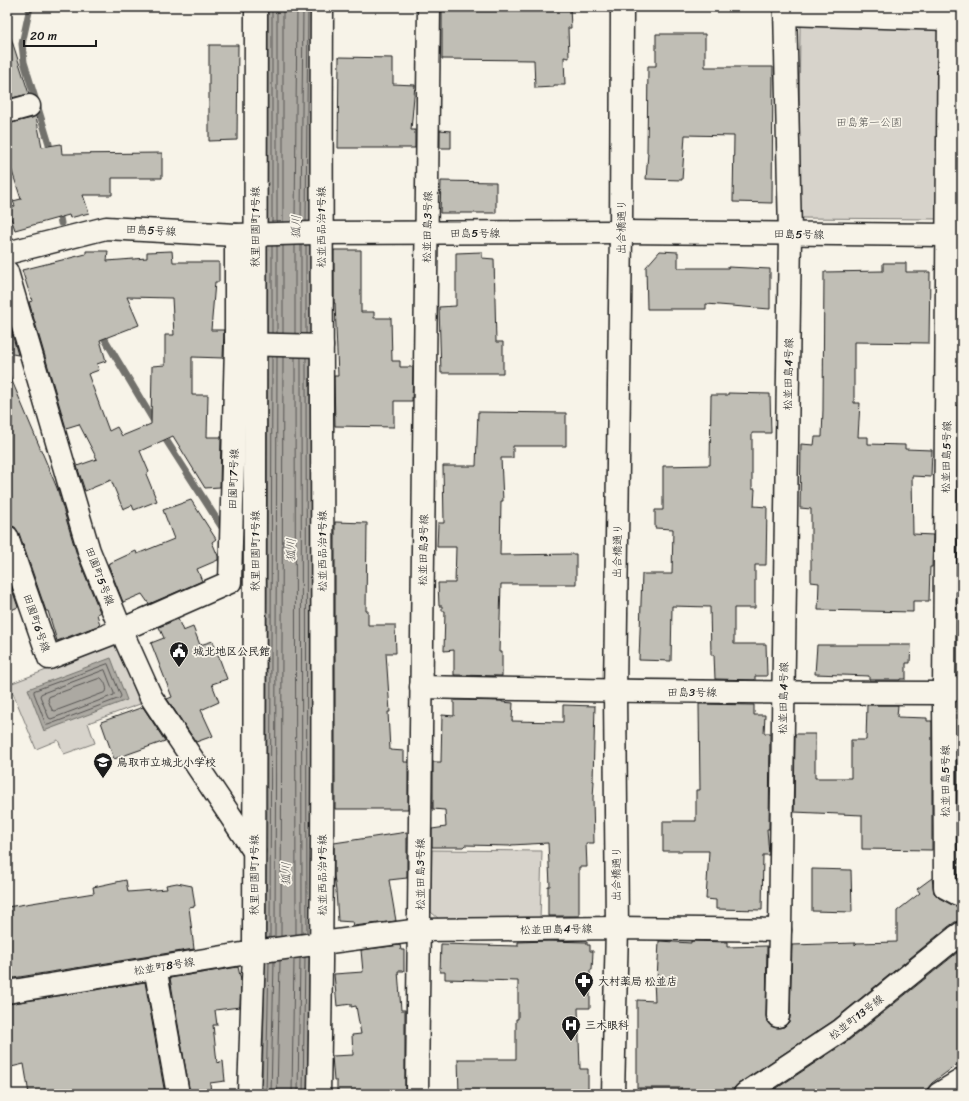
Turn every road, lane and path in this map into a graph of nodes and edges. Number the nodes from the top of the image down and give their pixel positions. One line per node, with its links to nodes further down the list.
1 (256, 7): 13 (street, 秋里田園町1号線)
2 (322, 7): 10 (street, 松並西品治1号線)
3 (429, 7): 11 (street, 松並田島3号線)
4 (622, 7): 9 (street, 出合橋通り)
5 (785, 11): 6 (street); 12 (street, 松並田島4号線)
6 (952, 26): 14 (street, 松並田島5号線)
7 (30, 106): 8 (street)
8 (7, 112)
9 (621, 232): 11 (street, 田島5号線); 12 (street, 田島5号線); 23 (street, 出合橋通り)
10 (317, 233): 11 (street, 田島5号線); 13 (street, 田島5号線); 18 (street, 松並西品治1号線)
11 (427, 233): 21 (street, 松並田島3号線)
12 (790, 234): 14 (street, 田島5号線); 24 (street, 松並田島4号線)
13 (251, 235): 15 (street, 田島5号線); 17 (street, 秋里田園町1号線)
14 (947, 236): 22 (street, 松並田島5号線)
15 (7, 253)
16 (7, 272): 20 (street, 田園町5号線)
17 (252, 345): 18 (street); 20 (street, 田園町7号線); 25 (street, 秋里田園町1号線)
18 (316, 346): 31 (street, 松並西品治1号線)
19 (7, 537): 20 (street, 田園町6号線)
20 (121, 630): 25 (street, 田園町5号線)
21 (421, 687): 23 (street, 田島3号線); 28 (street, 松並田島3号線)
22 (953, 690): 24 (street, 田島3号線); 26 (street, 松並田島5号線)
23 (616, 692): 24 (street, 田島3号線); 27 (street, 出合橋通り)
24 (783, 693): 29 (street, 松並田島4号線)
25 (254, 851): 32 (street, 秋里田園町1号線)
26 (962, 891)
27 (617, 928): 28 (street, 松並田島4号線); 29 (street, 松並田島4号線); 41 (street, 出合橋通り)
28 (420, 930): 31 (street, 松並田島4号線); 40 (street, 松並田島3号線)
29 (780, 930): 35 (street)
30 (962, 933): 42 (street, 松並町13号線)
31 (318, 943): 32 (street, 松並町8号線); 39 (street, 松並西品治1号線)
32 (257, 952): 33 (street, 松並町8号線); 38 (street, 秋里田園町1号線)
33 (155, 967): 34 (street, 松並町8号線); 37 (street)
34 (7, 992)
35 (778, 1016)
36 (960, 1082): 43 (street)
37 (178, 1094)
38 (249, 1094)
39 (319, 1094)
40 (417, 1094)
41 (613, 1094)
42 (745, 1094)
43 (939, 1094)

